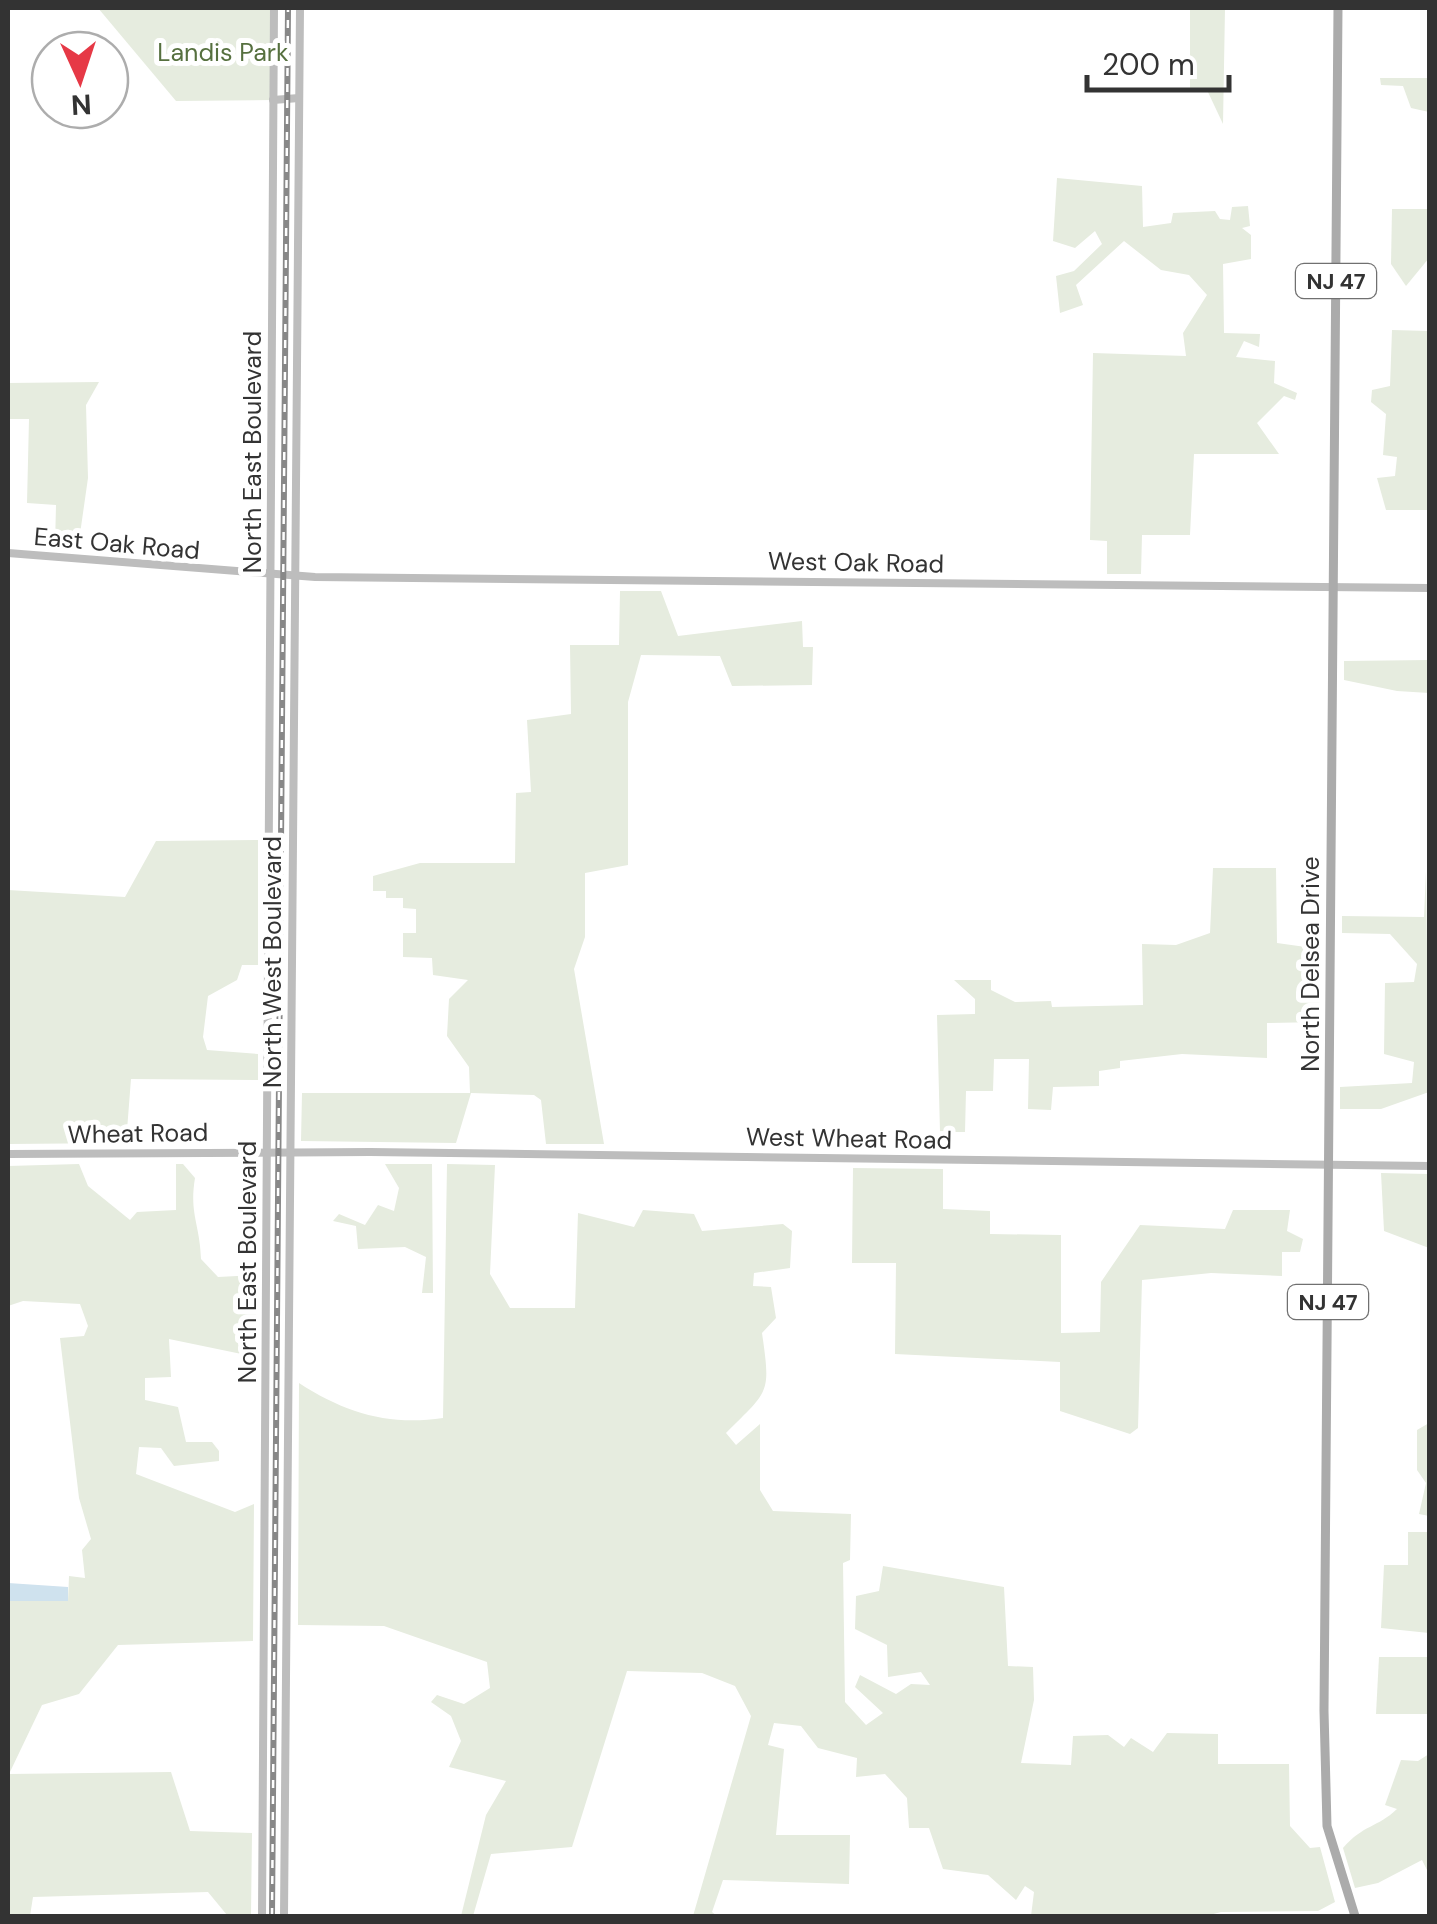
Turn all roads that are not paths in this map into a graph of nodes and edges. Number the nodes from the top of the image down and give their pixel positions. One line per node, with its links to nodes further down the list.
1 (274, 8): 5 (main road, North East Boulevard)
2 (300, 8): 4 (main road, North West Boulevard)
3 (1338, 8): 10 (main road, North Delsea Drive / NJ 47)
4 (299, 98): 5 (main road); 9 (main road, North West Boulevard)
5 (273, 100): 7 (main road, North East Boulevard)
6 (8, 553): 7 (main road, East Oak Road)
7 (272, 576): 8 (main road, East Oak Road); 12 (main road, North East Boulevard)
8 (283, 576): 9 (main road, West Oak Road)
9 (294, 577): 10 (main road, West Oak Road); 13 (main road, North West Boulevard)
10 (1334, 587): 11 (main road, West Oak Road); 15 (main road, North Delsea Drive / NJ 47)
11 (1430, 588)
12 (268, 1152): 13 (main road, West Wheat Road); 14 (main road, Wheat Road); 17 (main road, North East Boulevard)
13 (290, 1152): 15 (main road, West Wheat Road); 18 (main road, North West Boulevard)
14 (8, 1154)
15 (1329, 1162): 16 (main road, West Wheat Road); 19 (main road, North Delsea Drive / NJ 47)
16 (1430, 1166)
17 (262, 1916)
18 (284, 1916)
19 (1355, 1916)

